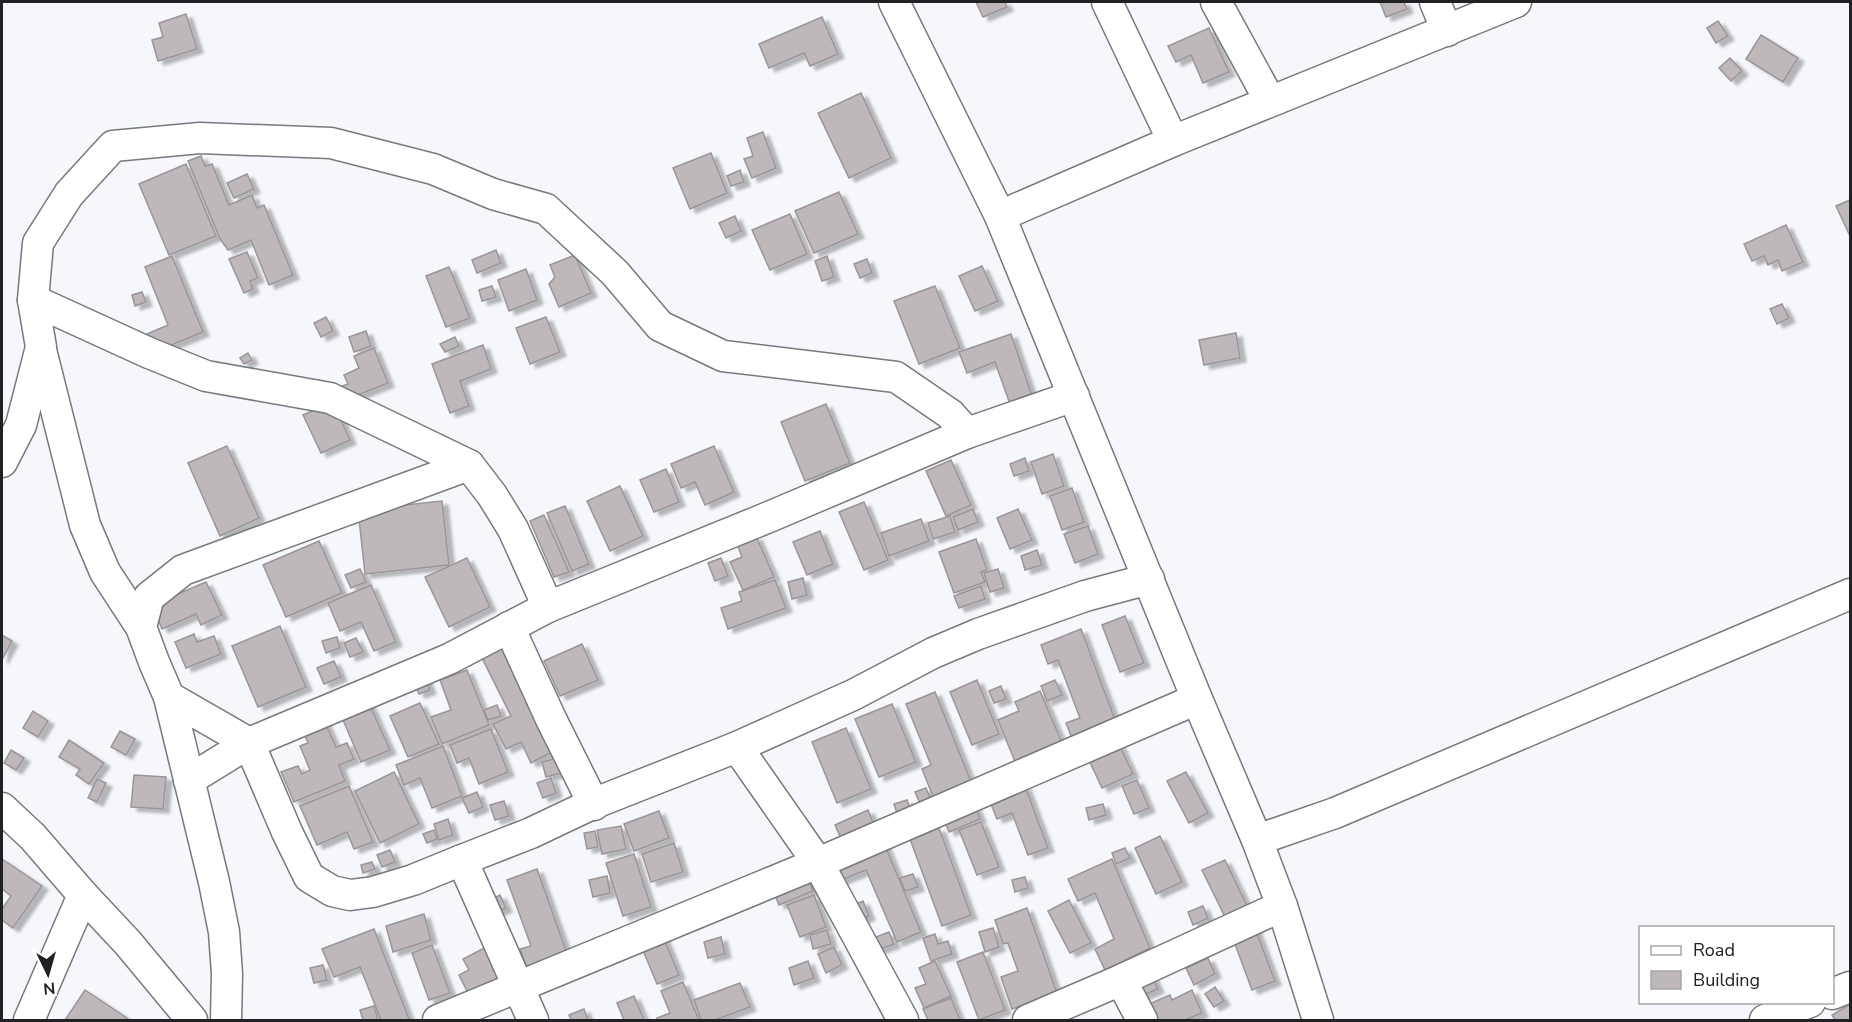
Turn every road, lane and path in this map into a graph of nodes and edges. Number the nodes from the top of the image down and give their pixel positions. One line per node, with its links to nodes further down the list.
1 (894, 2): 9 (street)
2 (1107, 2): 8 (street)
3 (1216, 2): 7 (street)
4 (1435, 2): 6 (street)
5 (1516, 2): 6 (street)
6 (1447, 30): 7 (street)
7 (1270, 101): 8 (street)
8 (1173, 141): 9 (street)
9 (1000, 216): 12 (street)
10 (33, 300): 11 (street); 13 (street); 15 (street)
11 (40, 347): 14 (street); 19 (street)
12 (1074, 396): 13 (street); 16 (street)
13 (967, 433): 18 (street)
14 (2, 462)
15 (469, 465): 18 (street); 19 (street)
16 (1149, 579): 22 (street); 24 (street)
17 (1851, 594): 28 (street)
18 (548, 608): 20 (street)
19 (141, 627): 21 (street)
20 (509, 627): 23 (street); 26 (street)
21 (169, 696): 23 (street); 25 (street)
22 (1197, 699): 28 (street); 30 (street)
23 (249, 743): 25 (street); 29 (street)
24 (737, 747): 26 (street); 30 (street)
25 (189, 780): 40 (street)
26 (594, 805): 29 (street)
27 (2, 808): 31 (street)
28 (1257, 840): 32 (street)
29 (462, 860): 34 (street)
30 (818, 863): 34 (street); 43 (street)
31 (83, 895): 38 (street); 39 (street)
32 (1282, 906): 33 (street); 46 (street)
33 (1121, 980): 44 (street); 45 (street)
34 (518, 986): 41 (street); 42 (street)
35 (1851, 987): 36 (street)
36 (1834, 994)
37 (1805, 1004): 47 (street)
38 (29, 1020)
39 (192, 1020)
40 (226, 1020)
41 (438, 1020)
42 (533, 1020)
43 (903, 1020)
44 (1028, 1020)
45 (1142, 1020)
46 (1318, 1020)
47 (1765, 1020)

